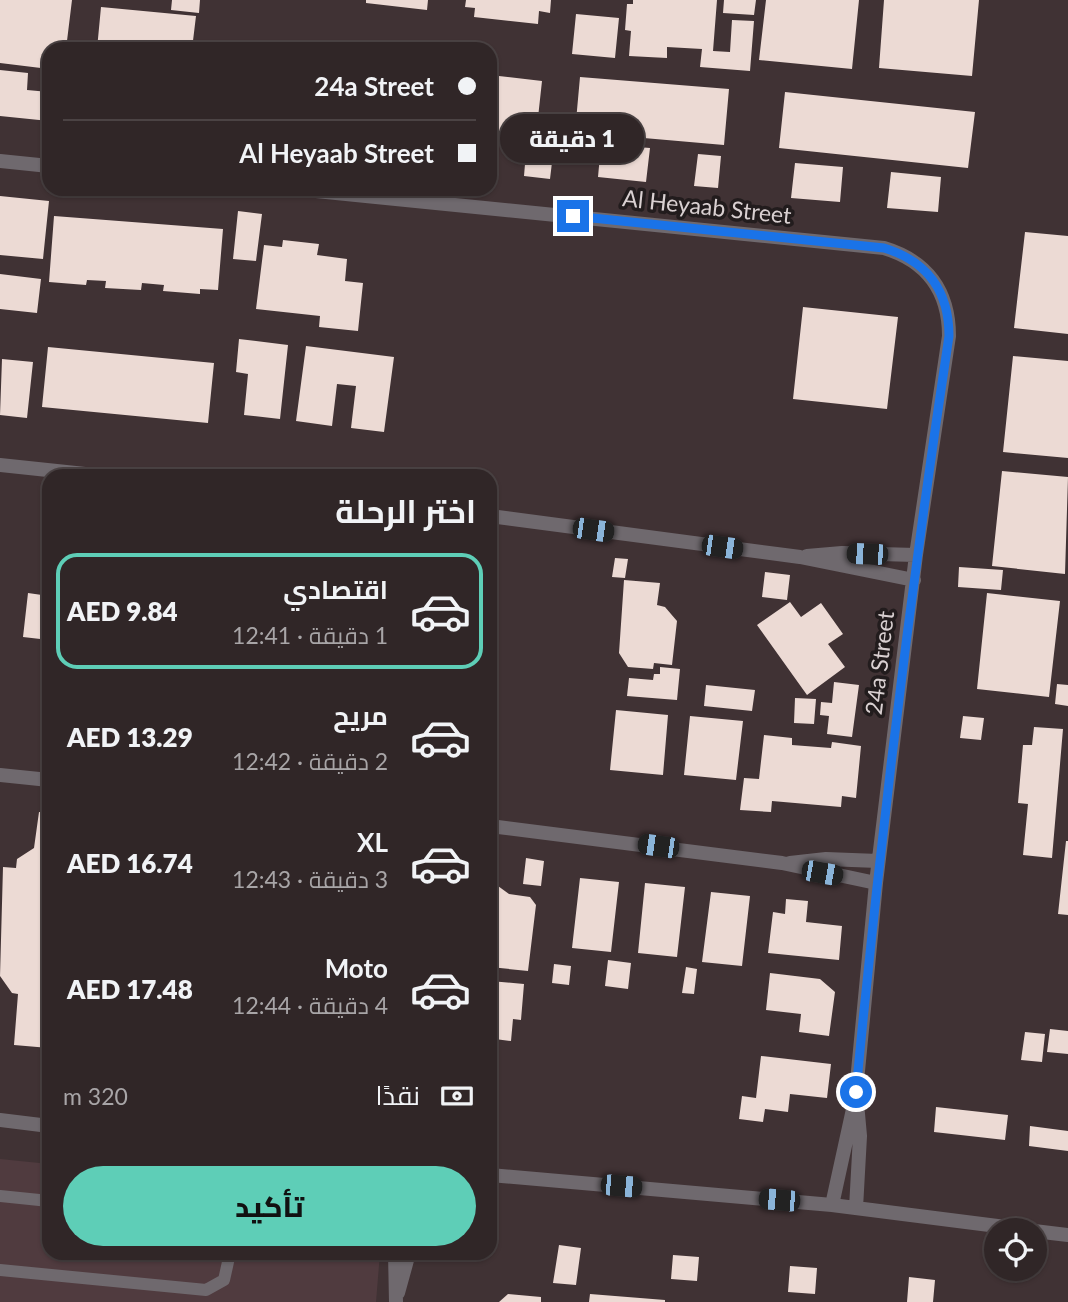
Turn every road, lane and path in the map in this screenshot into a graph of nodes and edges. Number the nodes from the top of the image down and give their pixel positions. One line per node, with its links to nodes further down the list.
1 (0, 161): 2 (street)
2 (42, 165)
3 (365, 196): 4 (street, Al Heyaab Street)
4 (905, 254): 8 (street, 24a Street)
5 (0, 466): 6 (street)
6 (42, 470)
7 (497, 517): 9 (street)
8 (916, 555): 9 (street); 10 (street, 24a Street)
9 (802, 557): 10 (street)
10 (914, 580): 14 (street, 24a Street)
11 (0, 775): 12 (street)
12 (42, 779)
13 (497, 827): 15 (street)
14 (878, 861): 15 (street); 16 (street, 24a Street)
15 (786, 863): 16 (street)
16 (876, 883): 17 (street, 24a Street)
17 (856, 1096): 23 (street, 24a Street); 24 (street, 24a Street)
18 (0, 1120): 19 (street)
19 (42, 1125)
20 (497, 1176): 23 (street)
21 (0, 1196): 22 (lane)
22 (42, 1200)
23 (832, 1205): 24 (street)
24 (856, 1208): 25 (street)
25 (984, 1225)
26 (1047, 1233): 27 (street)
27 (1068, 1235)
28 (228, 1260): 31 (lane)
29 (395, 1260): 32 (street)
30 (408, 1260): 32 (street)
31 (0, 1270)
32 (396, 1300)

